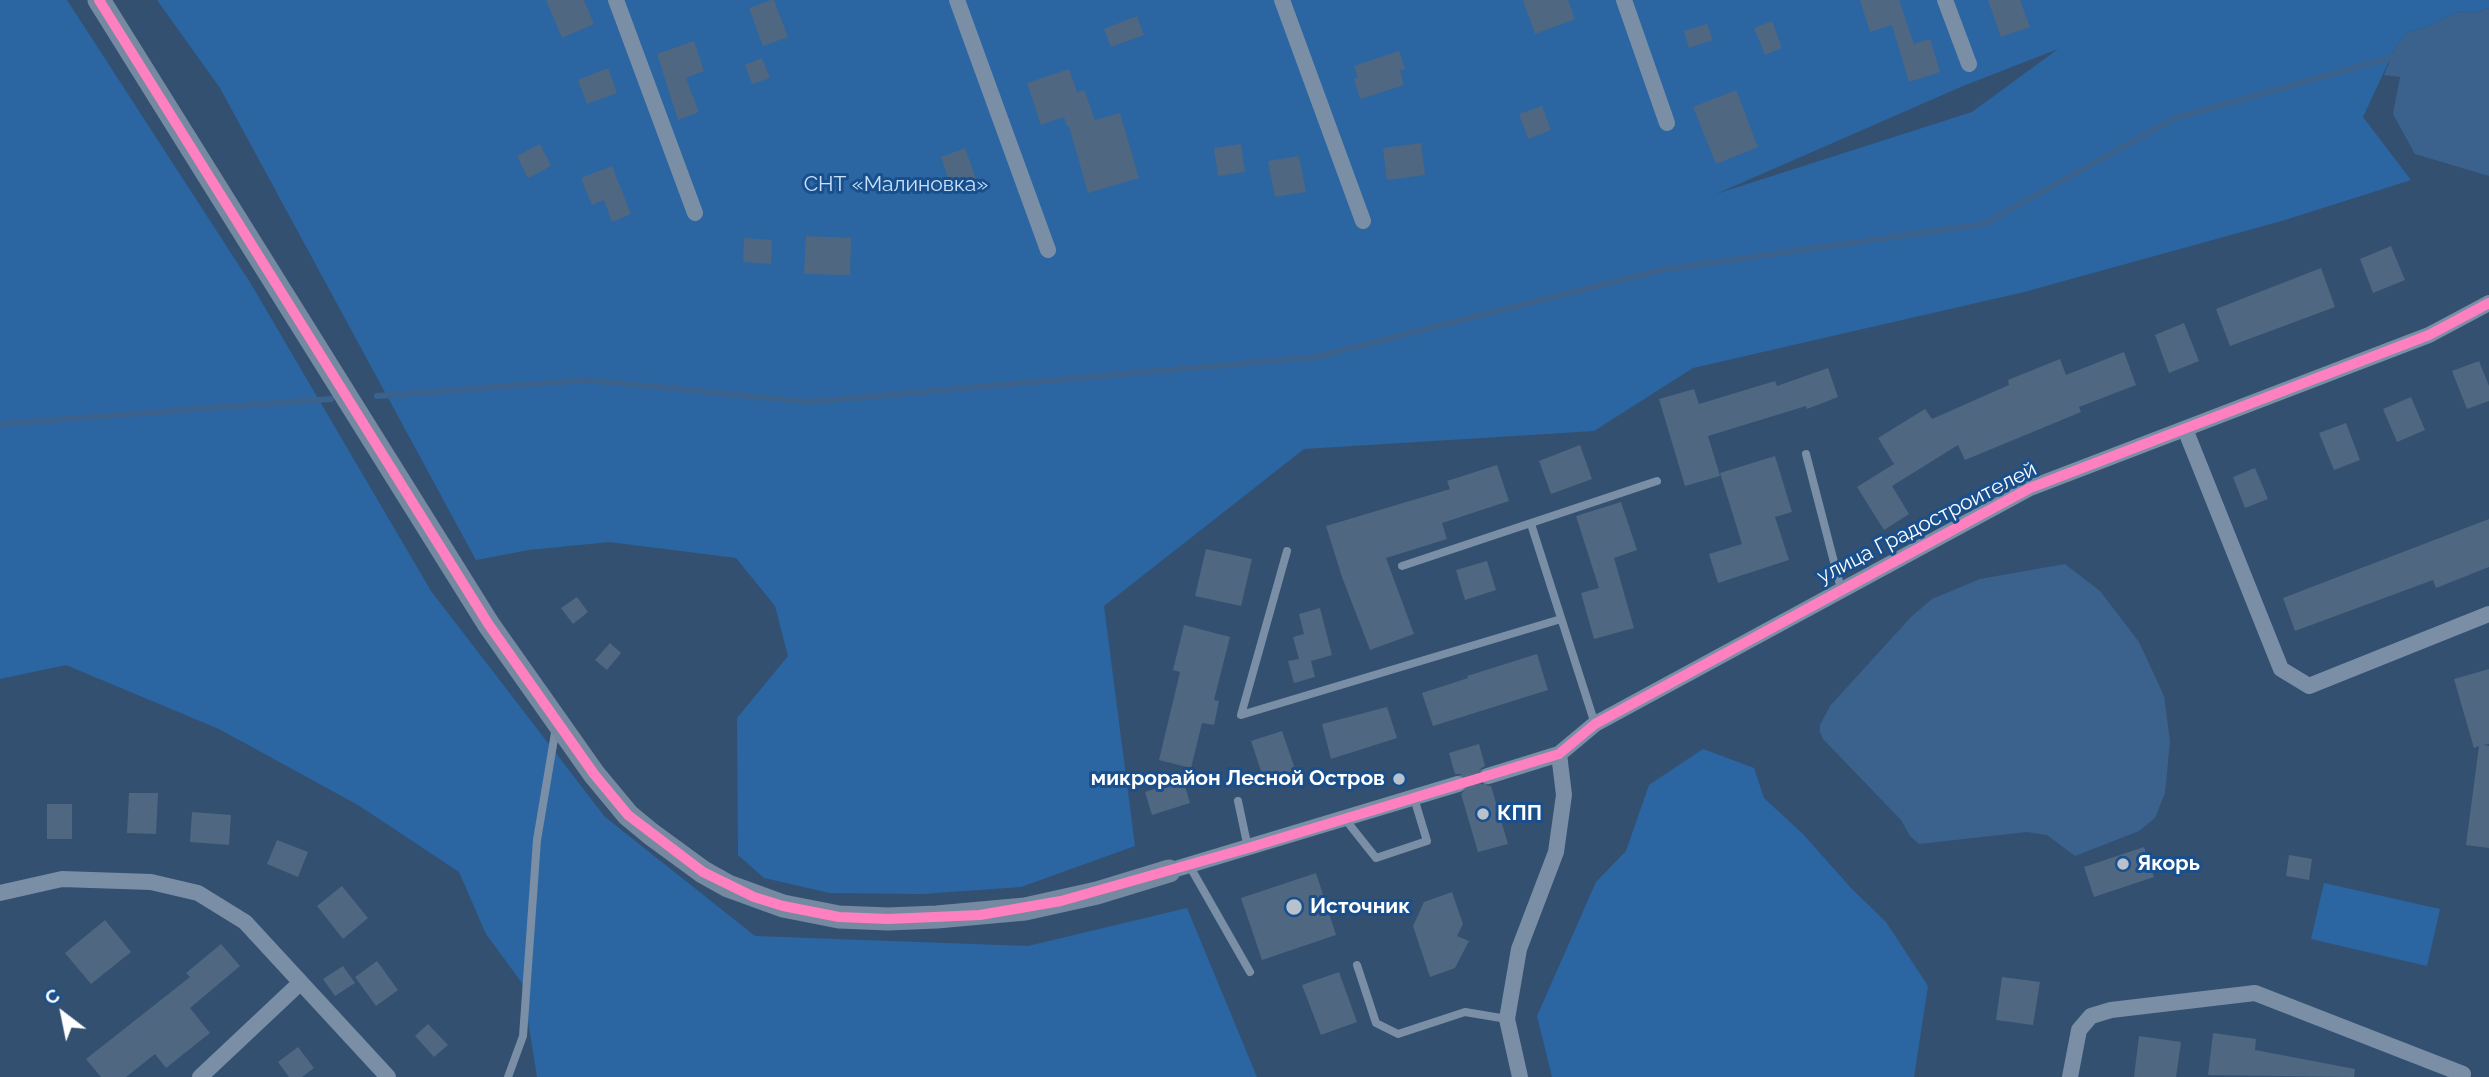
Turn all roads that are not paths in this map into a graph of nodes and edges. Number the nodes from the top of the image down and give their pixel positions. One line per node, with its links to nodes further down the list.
1 (99, 0): 22 (street)
2 (616, 0): 9 (street)
3 (957, 0): 11 (street)
4 (1282, 0): 10 (street)
5 (1624, 0): 8 (street)
6 (1945, 0): 7 (street)
7 (1969, 64)
8 (1667, 123)
9 (695, 213)
10 (1363, 221)
11 (1048, 250)
12 (2489, 303): 13 (street, улица Градостроителей)
13 (2185, 429): 19 (street, улица Градостроителей); 20 (street)
14 (1806, 454): 19 (lane)
15 (1657, 481): 16 (lane)
16 (1531, 524): 18 (lane); 21 (lane)
17 (1287, 551): 21 (lane)
18 (1402, 566)
19 (1841, 589): 23 (street, улица Градостроителей)
20 (2489, 614)
21 (1561, 619): 23 (lane)
22 (556, 724): 31 (street); 40 (lane)
23 (1595, 724): 24 (street, улица Градостроителей)
24 (1559, 754): 25 (street); 36 (street)
25 (1488, 776)
26 (1458, 784): 27 (street)
27 (1414, 798): 29 (street); 29 (lane)
28 (1238, 801): 30 (lane)
29 (1345, 819): 30 (street)
30 (1248, 848): 31 (street)
31 (1179, 868): 34 (lane)
32 (0, 893): 35 (street)
33 (1357, 965): 36 (lane)
34 (1250, 972)
35 (300, 982): 38 (street); 39 (street)
36 (1507, 1019): 41 (street)
37 (2463, 1074): 42 (street)
38 (200, 1077)
39 (388, 1077)
40 (508, 1077)
41 (1520, 1077)
42 (2070, 1077)

